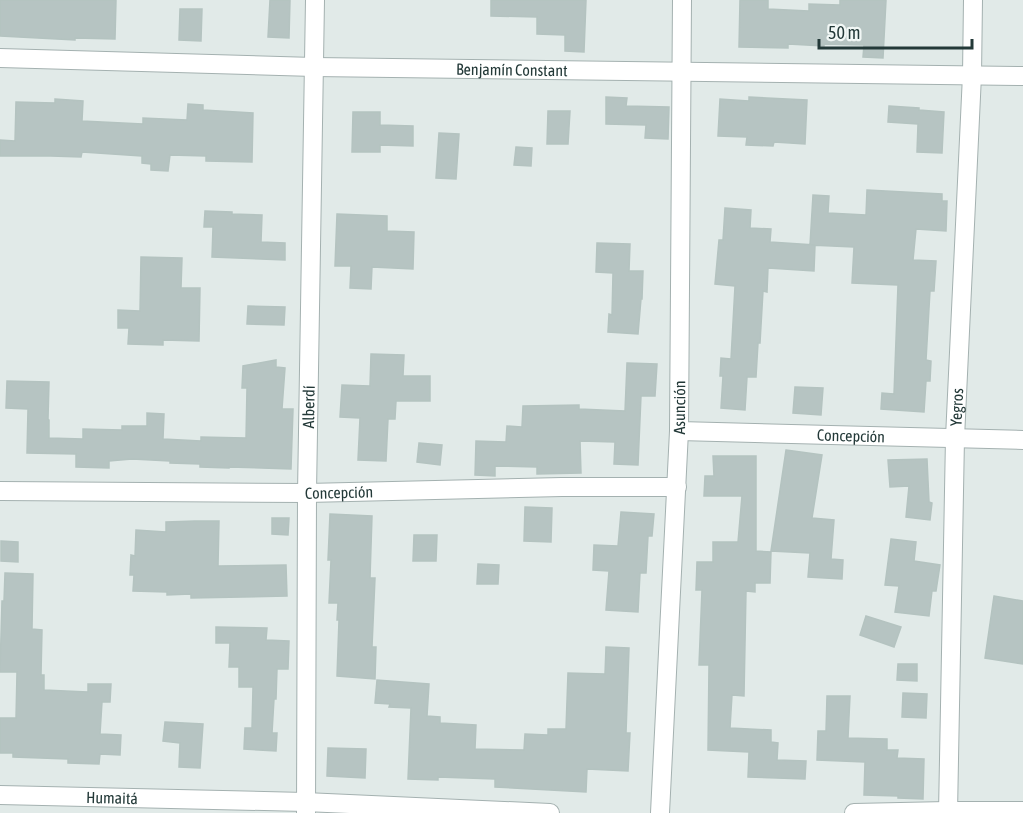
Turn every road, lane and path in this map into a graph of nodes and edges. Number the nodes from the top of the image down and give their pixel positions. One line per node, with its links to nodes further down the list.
1 (315, 0): 5 (street, Alberdí)
2 (682, 0): 6 (street, Asunción)
3 (973, 0): 7 (street, Yegros)
4 (0, 58): 5 (street, Benjamín Constant)
5 (314, 67): 6 (street, Benjamín Constant); 14 (street, Alberdí)
6 (682, 72): 7 (street, Benjamín Constant); 9 (street, Asunción)
7 (972, 75): 8 (street, Benjamín Constant); 10 (street, Yegros)
8 (1023, 76)
9 (679, 431): 10 (street, Concepción); 12 (street, Asunción)
10 (955, 438): 11 (street, Concepción); 18 (street, Yegros)
11 (1023, 440)
12 (677, 487): 14 (street, Concepción); 20 (street, Asunción)
13 (0, 490): 14 (street, Concepción)
14 (307, 493): 16 (street, Alberdí)
15 (0, 795): 16 (street, Humaitá)
16 (305, 807): 19 (street, Humaitá)
17 (1023, 811): 18 (street)
18 (948, 812): 21 (street)
19 (550, 813)
20 (660, 813)
21 (855, 813)

